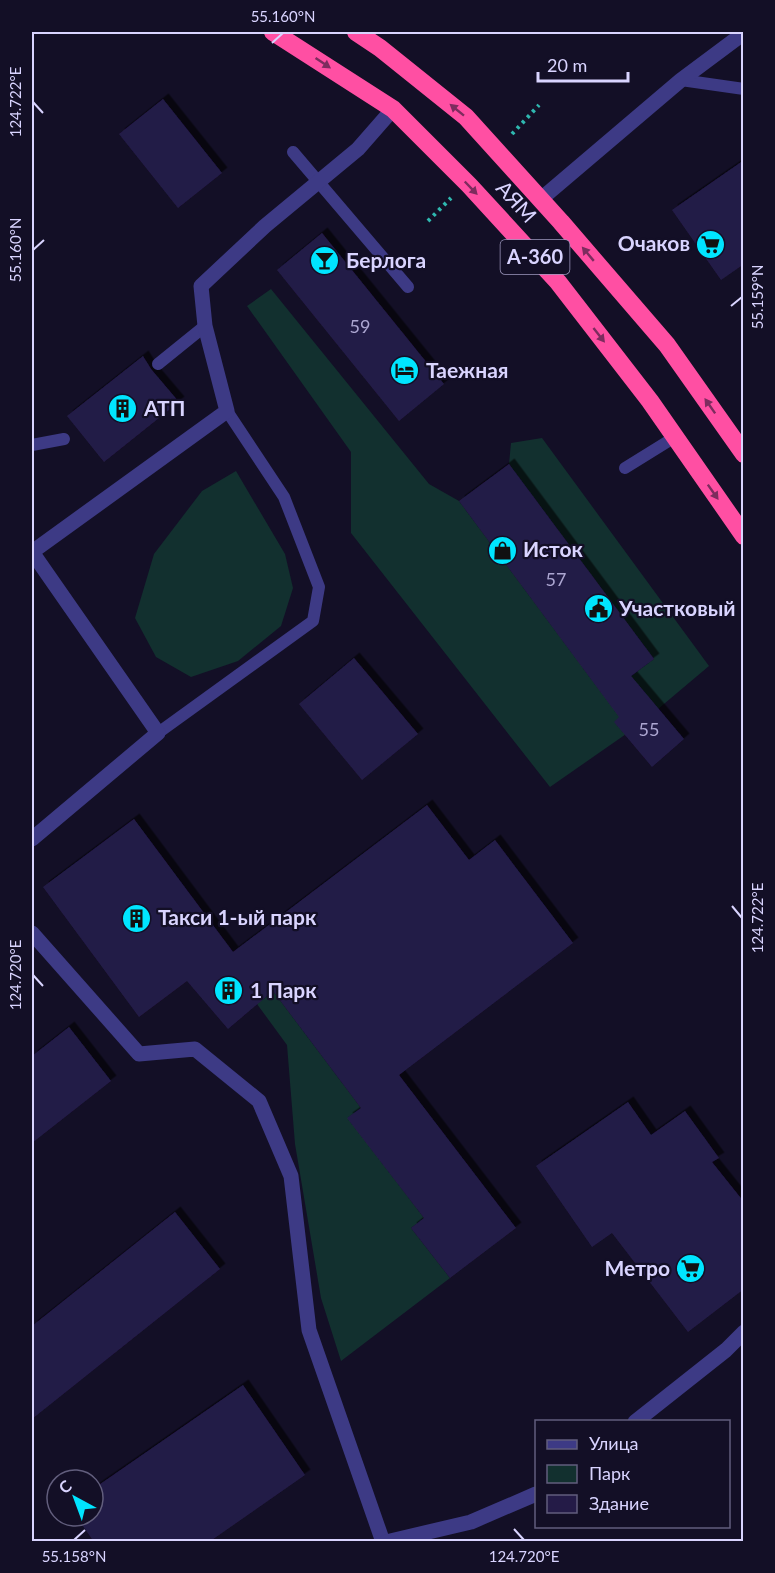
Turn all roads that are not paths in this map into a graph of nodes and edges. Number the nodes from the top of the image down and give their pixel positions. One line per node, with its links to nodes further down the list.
1 (273, 32): 6 (highway, АЯМ / А-360, one-way to 6)
2 (356, 32): 9 (highway, АЯМ / А-360, one-way to 2)
3 (744, 33): 4 (street)
4 (681, 80): 5 (lane); 9 (street)
5 (744, 88)
6 (393, 109): 8 (street); 14 (highway, АЯМ / А-360, one-way to 14)
7 (293, 152): 8 (lane)
8 (318, 182): 10 (lane); 11 (street)
9 (540, 199): 17 (highway, АЯМ / А-360, one-way to 9)
10 (408, 287)
11 (205, 326): 12 (lane); 13 (street)
12 (159, 364)
13 (227, 411): 20 (lane); 20 (street)
14 (675, 437): 18 (lane); 19 (highway, АЯМ / А-360, one-way to 19)
15 (64, 439): 16 (lane)
16 (32, 445)
17 (744, 454)
18 (625, 468)
19 (744, 536)
20 (158, 733): 21 (street)
21 (32, 839)
22 (32, 933): 26 (street)
23 (744, 1332): 24 (street)
24 (638, 1420)
25 (535, 1495): 26 (street)
26 (385, 1542)

